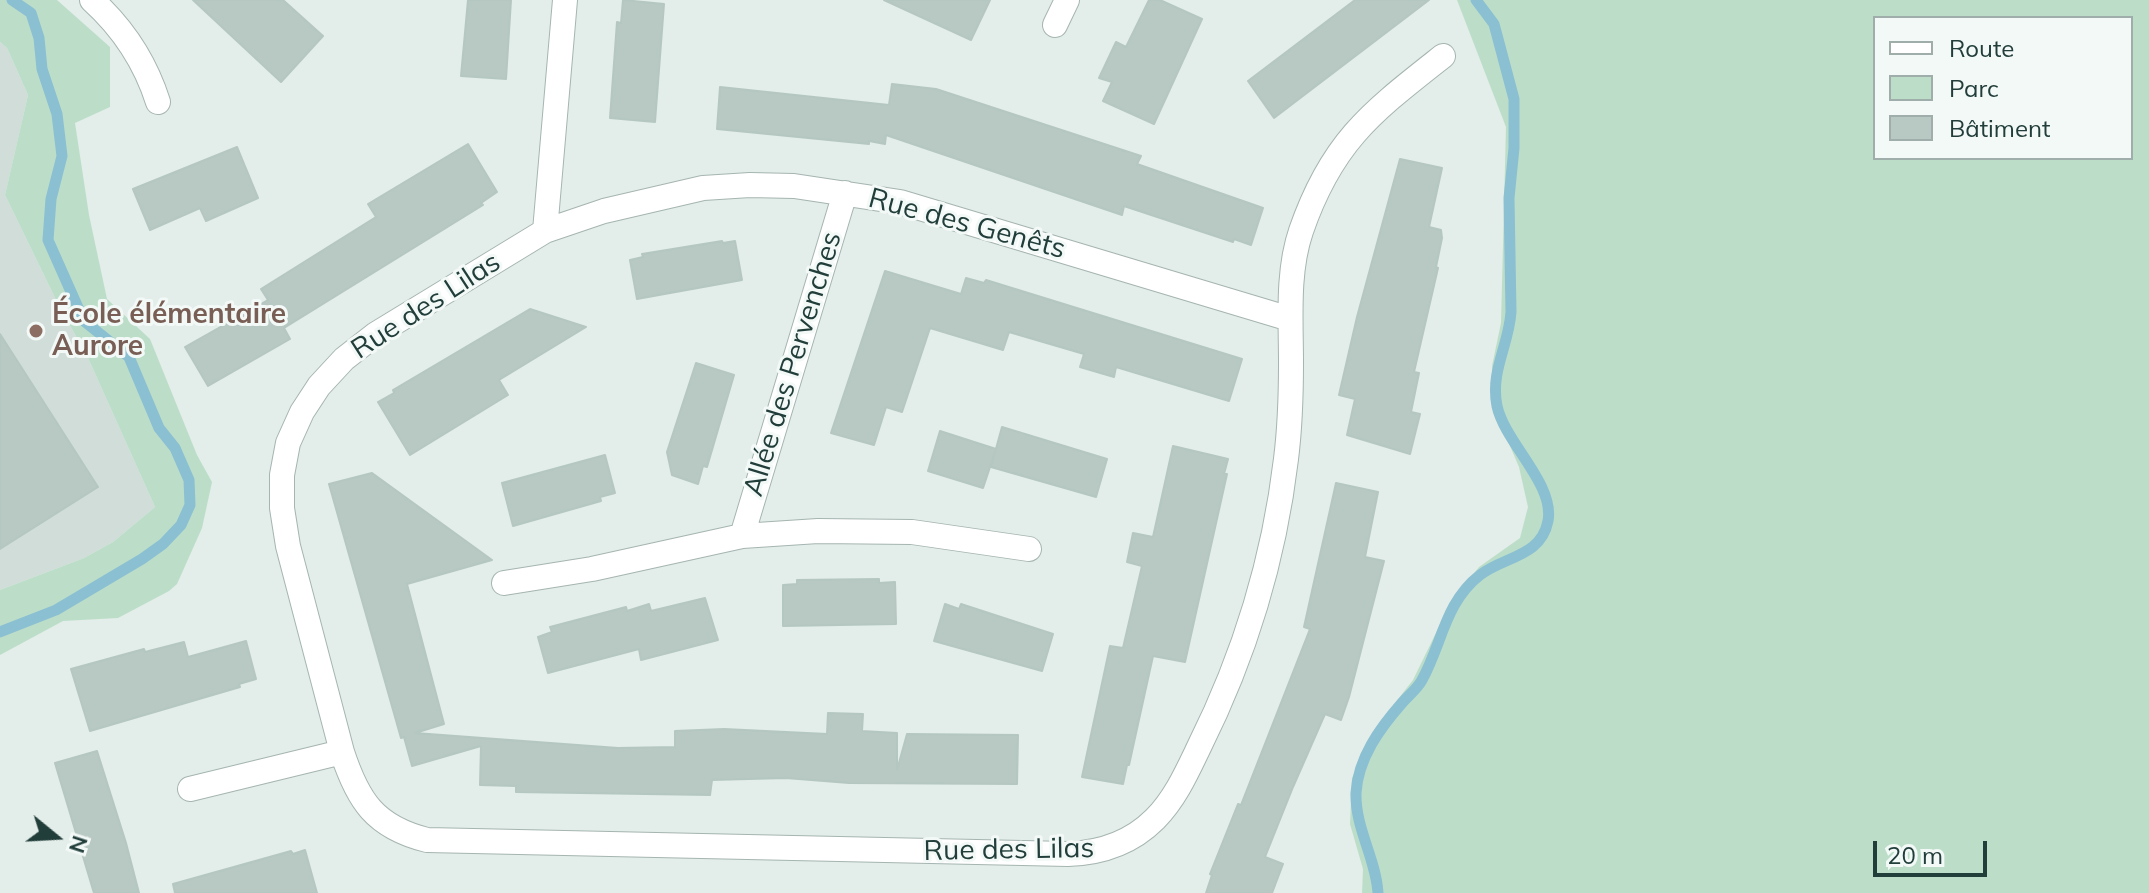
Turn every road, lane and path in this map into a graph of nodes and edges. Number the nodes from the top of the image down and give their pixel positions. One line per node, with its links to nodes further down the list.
1 (92, 0): 6 (street)
2 (565, 0): 8 (street)
3 (1067, 0): 4 (street)
4 (1055, 25)
5 (1443, 56): 9 (street, Rue des Lilas)
6 (158, 102)
7 (845, 193): 8 (street, Rue des Genêts); 9 (street, Rue des Genêts); 10 (street, Allée des Pervenches)
8 (545, 231): 13 (street, Rue des Lilas)
9 (1290, 319): 13 (street, Rue des Lilas)
10 (742, 536): 11 (street, Allée des Pervenches); 12 (street, Allée des Pervenches)
11 (1029, 549)
12 (504, 583)
13 (342, 752): 14 (street)
14 (190, 789)

